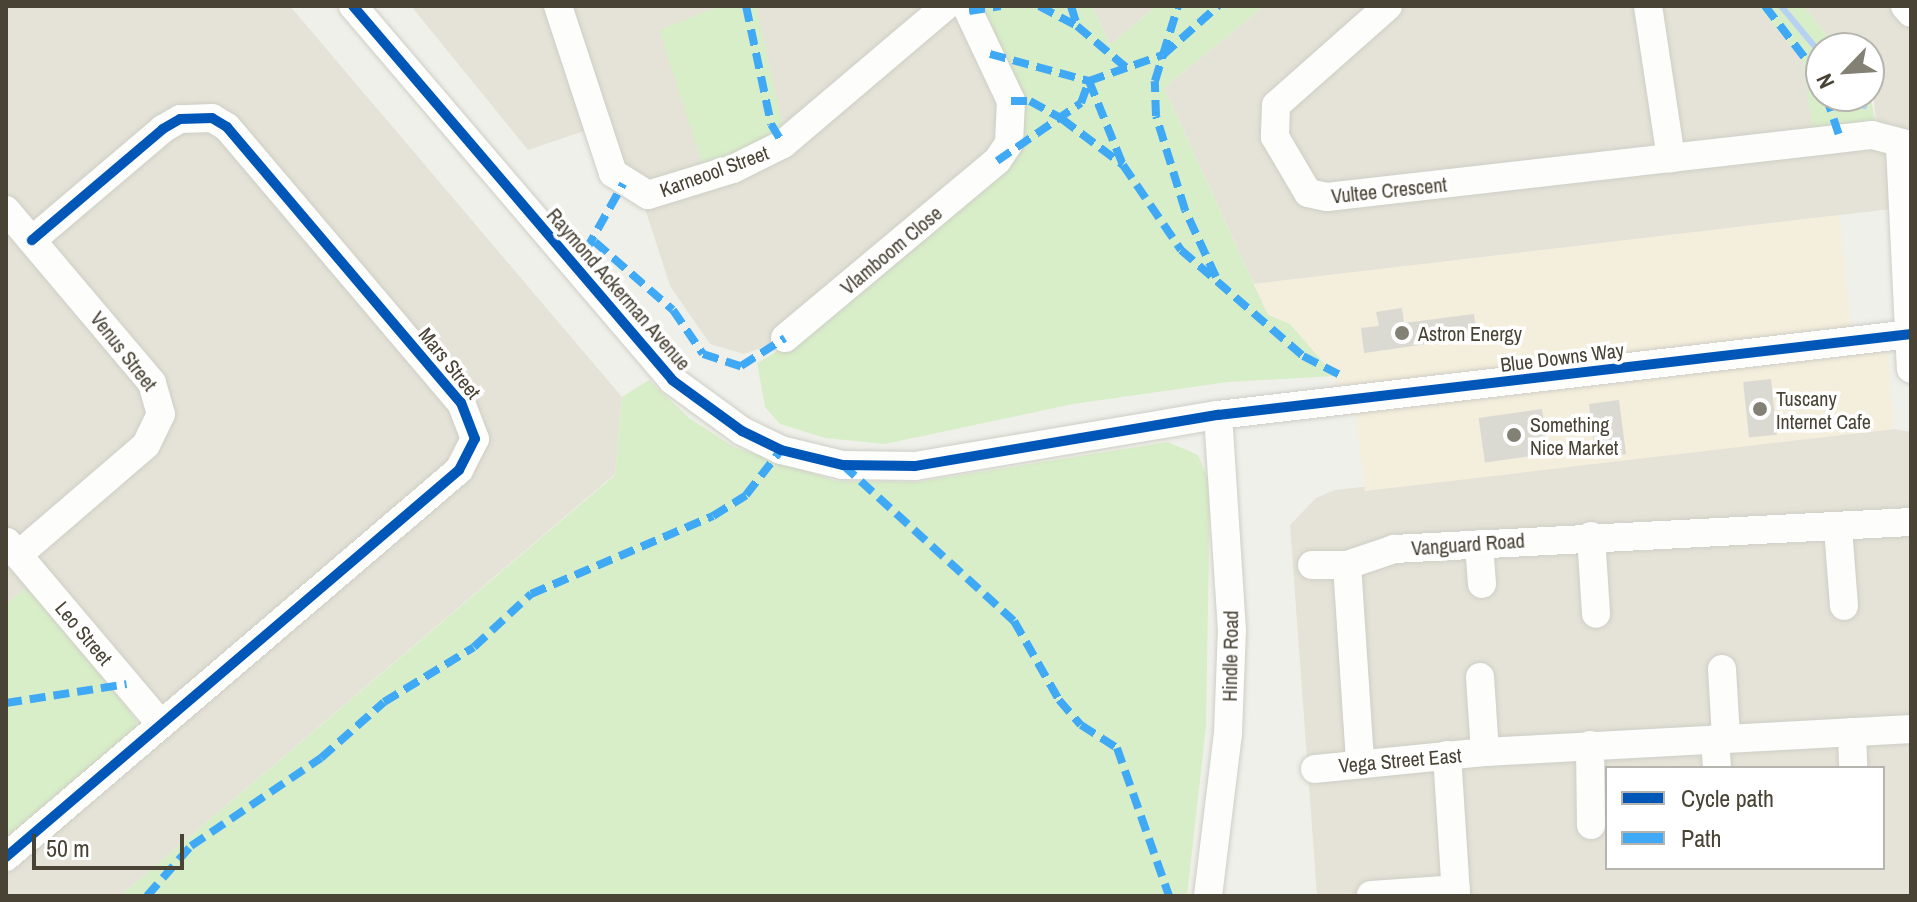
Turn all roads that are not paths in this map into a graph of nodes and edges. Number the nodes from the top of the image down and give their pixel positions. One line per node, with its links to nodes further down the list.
1 (353, 6): 16 (street, Raymond Ackerman Avenue)
2 (558, 6): 3 (street, Karneool Street)
3 (946, 6)
4 (966, 6): 14 (street, Vlamboom Close)
5 (1388, 6): 10 (street, Vultee Crescent)
6 (1648, 6): 10 (street)
7 (1905, 6): 8 (street)
8 (1911, 13)
9 (1905, 146): 10 (street, Vultee Crescent); 13 (street)
10 (1671, 158)
11 (6, 210): 12 (street, Venus Street)
12 (32, 240): 21 (street, Venus Street); 29 (street, Mars Street)
13 (1910, 334): 15 (street); 16 (street, Blue Downs Way)
14 (785, 338)
15 (1911, 369)
16 (1218, 415): 44 (street, Hindle Road)
17 (1911, 522): 18 (street, Vanguard Road)
18 (1838, 528): 19 (street, Vanguard Road); 25 (street)
19 (1591, 536): 20 (street, Vanguard Road); 26 (street)
20 (1479, 544): 23 (street, Vanguard Road); 24 (street)
21 (12, 548): 29 (street, Leo Street)
22 (1312, 565): 23 (street, Vanguard Road)
23 (1347, 565): 36 (street)
24 (1482, 584)
25 (1844, 606)
26 (1596, 614)
27 (1722, 669): 32 (street)
28 (1480, 677): 34 (street, Vega Street East)
29 (161, 724): 41 (street, Mars Street)
30 (1911, 729): 31 (street, Vega Street East)
31 (1852, 732): 32 (street, Vega Street East); 38 (street)
32 (1720, 738): 33 (street, Vega Street East); 37 (street)
33 (1590, 745): 34 (street, Vega Street East); 40 (street)
34 (1485, 752): 35 (street, Vega Street East)
35 (1447, 755): 36 (street, Vega Street East); 42 (street)
36 (1360, 762): 39 (street, Vega Street East)
37 (1717, 766)
38 (1853, 766)
39 (1315, 769)
40 (1591, 825)
41 (6, 857)
42 (1456, 892): 43 (street)
43 (1371, 895)
44 (1208, 896)

